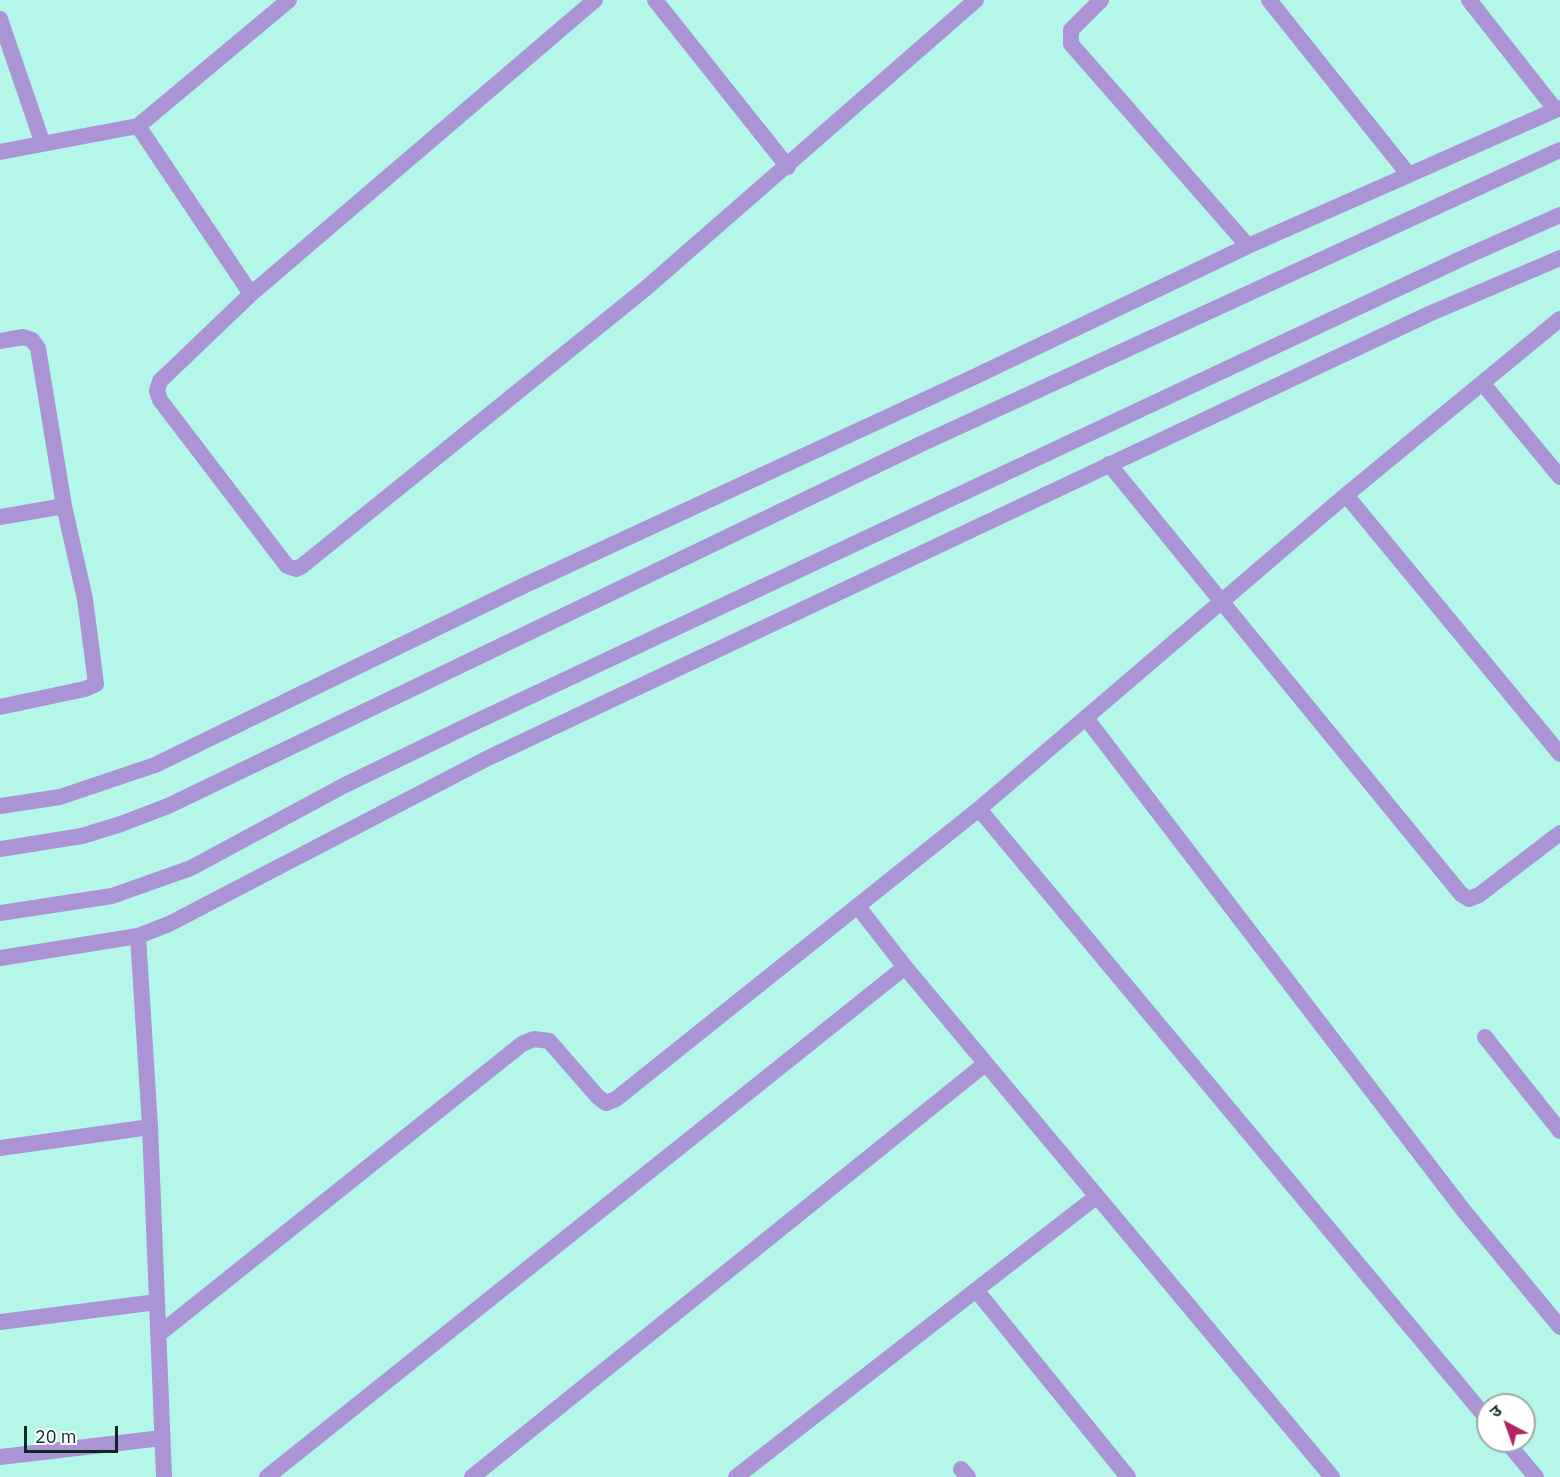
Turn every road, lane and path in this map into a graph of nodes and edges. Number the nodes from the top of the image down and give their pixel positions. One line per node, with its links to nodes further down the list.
1 (289, 0): 10 (street)
2 (596, 0): 19 (street)
3 (655, 0): 14 (street)
4 (976, 0): 14 (street)
5 (1101, 0): 17 (street)
6 (1269, 0): 15 (street)
7 (1469, 0): 9 (street)
8 (0, 19): 11 (street)
9 (1557, 108): 15 (street)
10 (138, 126): 11 (street); 19 (street)
11 (43, 144): 13 (street)
12 (1560, 150): 35 (street)
13 (0, 153)
14 (788, 167): 19 (street)
15 (1409, 175): 17 (street)
16 (1560, 215): 37 (street)
17 (1248, 246): 32 (street)
18 (1560, 258): 23 (street)
19 (250, 294)
20 (1560, 319): 22 (street)
21 (0, 341): 26 (street)
22 (1483, 384): 24 (street); 25 (street)
23 (1109, 464): 28 (street); 38 (street)
24 (1560, 477)
25 (1346, 495): 28 (street); 31 (street)
26 (64, 506): 27 (street); 29 (street)
27 (0, 517)
28 (1221, 602): 30 (street); 34 (street)
29 (0, 707)
30 (1086, 718): 33 (street); 50 (street)
31 (1560, 754)
32 (0, 806)
33 (979, 809): 36 (street); 52 (street)
34 (1560, 833)
35 (0, 849)
36 (859, 908): 40 (street); 51 (street)
37 (0, 913)
38 (138, 936): 39 (street); 43 (street)
39 (0, 958)
40 (905, 967): 42 (street); 57 (street)
41 (1485, 1037): 44 (street)
42 (985, 1064): 46 (street); 58 (street)
43 (150, 1127): 45 (street); 48 (street)
44 (1560, 1131)
45 (0, 1148)
46 (1096, 1197): 47 (street); 61 (street)
47 (976, 1290): 59 (street); 60 (street)
48 (157, 1302): 49 (street); 51 (street)
49 (0, 1322)
50 (1560, 1327)
51 (159, 1334): 53 (street)
52 (1476, 1406)
53 (162, 1438): 55 (street); 56 (street)
54 (1516, 1453): 62 (street)
55 (0, 1458)
56 (164, 1477)
57 (267, 1477)
58 (472, 1477)
59 (736, 1477)
60 (1128, 1477)
61 (1332, 1477)
62 (1536, 1477)

